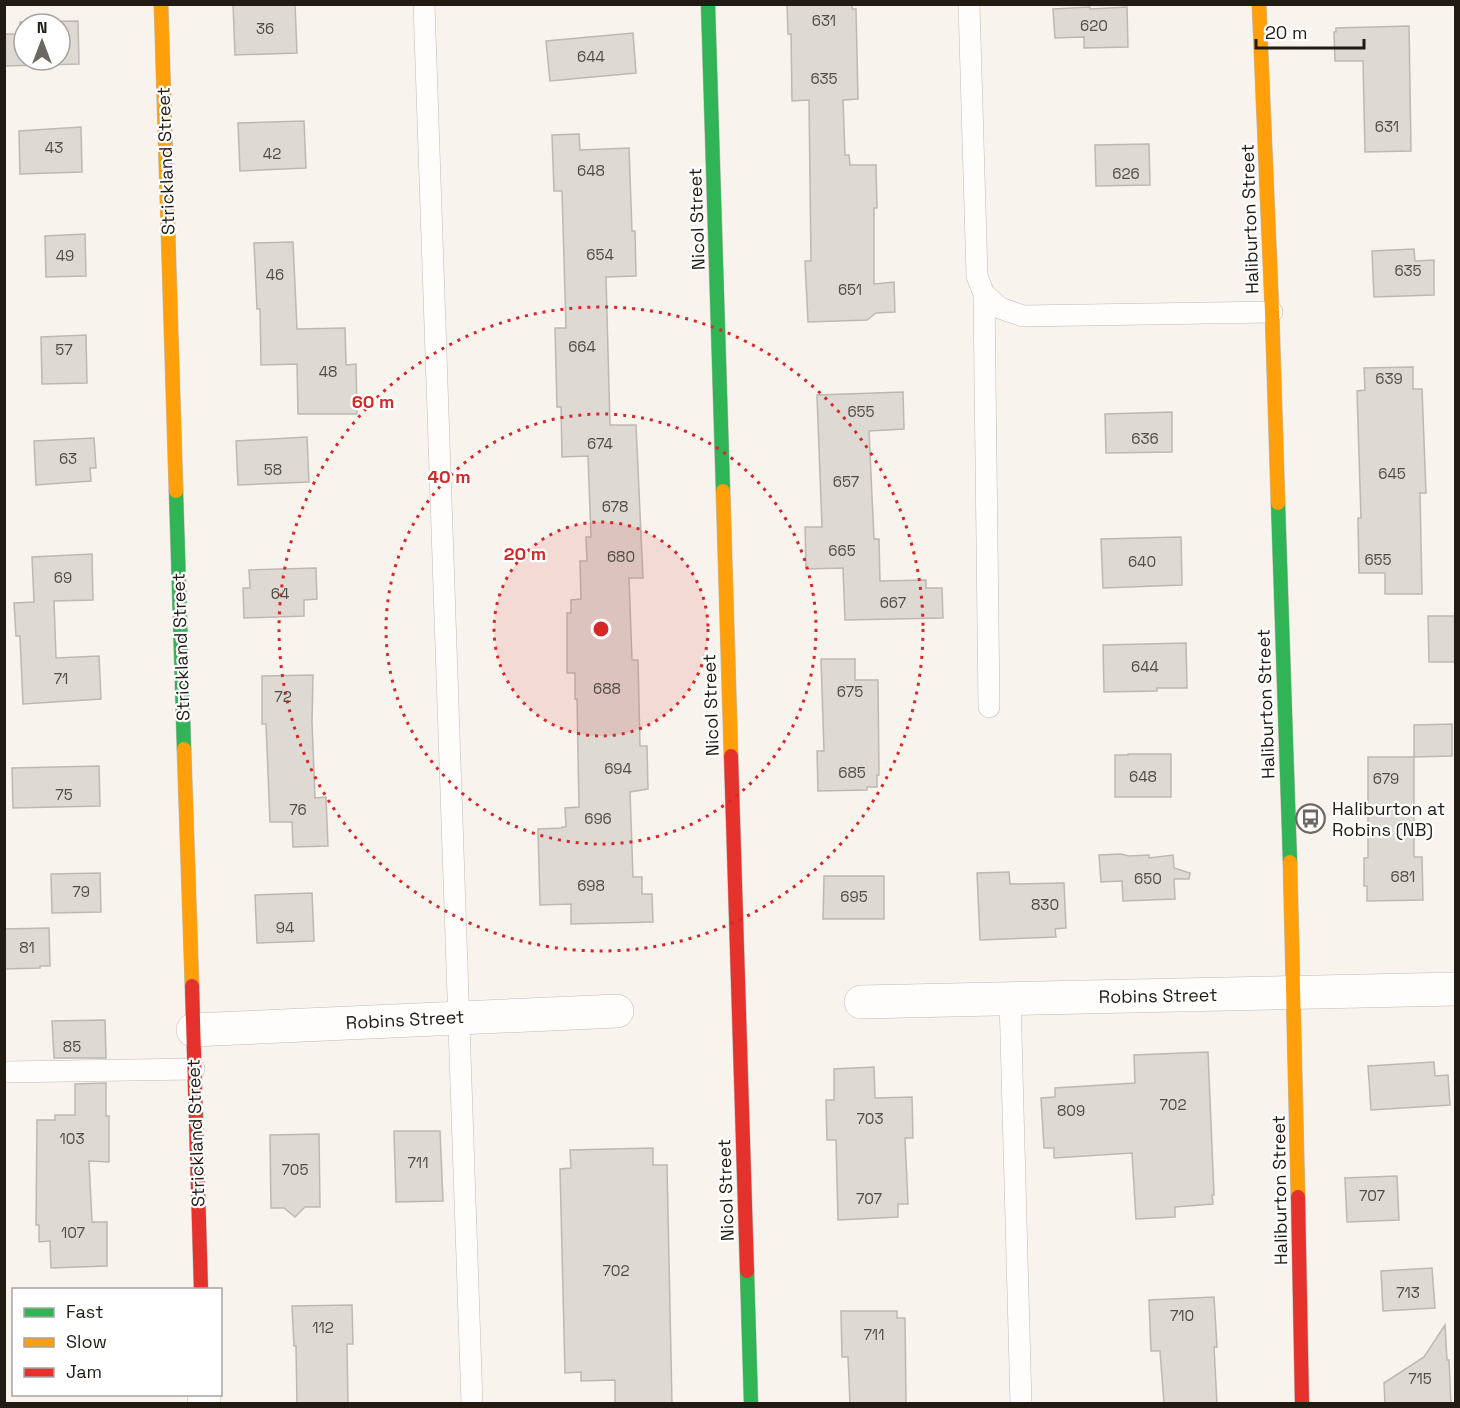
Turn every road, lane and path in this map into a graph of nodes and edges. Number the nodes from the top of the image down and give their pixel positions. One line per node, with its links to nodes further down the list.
1 (161, 4): 15 (main road, Strickland Street)
2 (424, 4): 14 (lane)
3 (708, 4): 20 (main road, Nicol Street)
4 (969, 4): 6 (lane)
5 (1258, 4): 7 (main road, Haliburton Street)
6 (984, 294): 7 (lane); 8 (lane)
7 (1272, 312): 10 (main road, Haliburton Street)
8 (989, 706)
9 (1455, 989): 10 (street, Robins Street)
10 (1294, 993): 11 (street, Robins Street); 22 (main road, Haliburton Street)
11 (1010, 999): 12 (street, Robins Street); 21 (lane)
12 (861, 1002)
13 (617, 1011): 14 (street, Robins Street)
14 (460, 1018): 15 (street, Robins Street); 19 (lane)
15 (193, 1030): 16 (main road, Strickland Street)
16 (194, 1069): 17 (lane); 18 (main road, Strickland Street)
17 (4, 1072)
18 (201, 1288)
19 (472, 1404)
20 (751, 1404)
21 (1021, 1404)
22 (1302, 1404)

